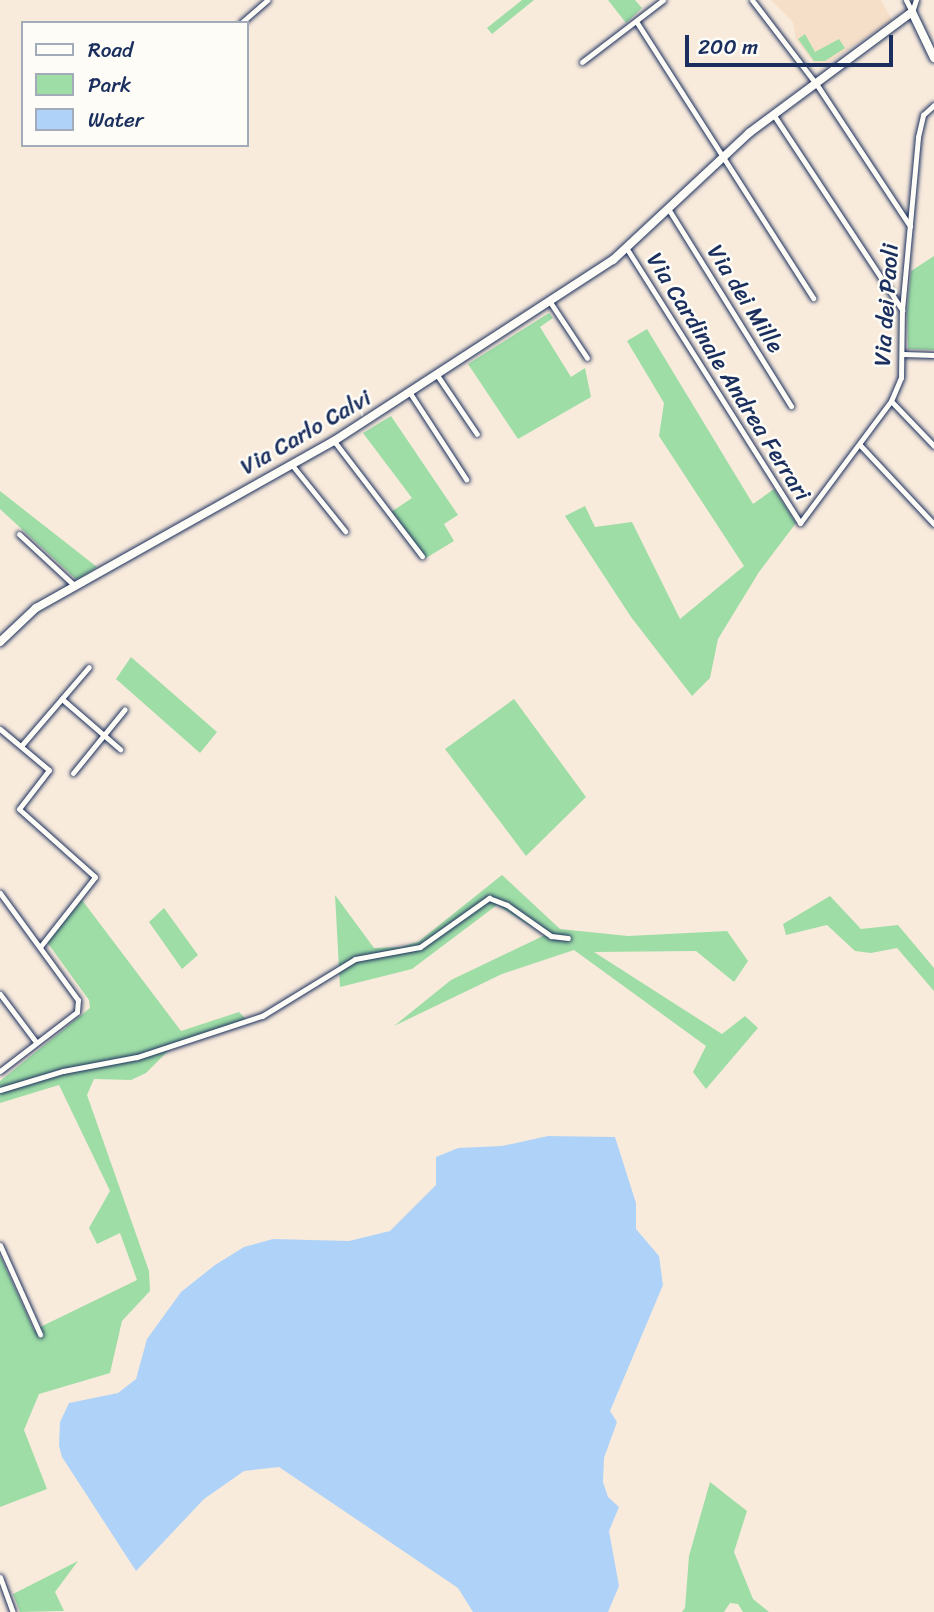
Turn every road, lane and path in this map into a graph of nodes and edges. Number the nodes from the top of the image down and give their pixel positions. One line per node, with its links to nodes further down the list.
1 (267, 0): 7 (street)
2 (663, 0): 8 (street)
3 (752, 0): 11 (street)
4 (906, 0): 6 (street)
5 (916, 0): 6 (street)
6 (912, 12): 9 (street); 11 (street, Via Carlo Calvi)
7 (243, 21)
8 (636, 21): 10 (street); 14 (street)
9 (934, 58)
10 (582, 62)
11 (814, 82): 13 (street, Via Carlo Calvi); 16 (street)
12 (934, 105): 16 (street, Via dei Paoli)
13 (772, 114): 14 (street, Via Carlo Calvi); 20 (street)
14 (724, 157): 15 (street, Via Carlo Calvi); 18 (street)
15 (669, 210): 17 (street, Via Carlo Calvi); 27 (street, Via dei Mille)
16 (910, 226): 20 (street, Via dei Paoli)
17 (627, 249): 19 (street, Via Carlo Calvi); 34 (street, Via Cardinale Andrea Ferrari)
18 (813, 298)
19 (550, 302): 23 (street); 24 (street, Via Carlo Calvi)
20 (902, 310): 21 (street, Via dei Paoli)
21 (903, 354): 22 (street); 26 (street, Via dei Paoli)
22 (934, 355)
23 (587, 358)
24 (438, 375): 25 (street, Via Carlo Calvi); 28 (street)
25 (410, 393): 29 (street, Via Carlo Calvi); 33 (street)
26 (891, 401): 30 (street, Via dei Paoli); 31 (street)
27 (791, 406)
28 (477, 434)
29 (334, 441): 32 (street, Via Carlo Calvi); 38 (street)
30 (860, 445): 34 (street, Via dei Paoli); 35 (street)
31 (934, 446)
32 (292, 465): 36 (street); 39 (street, Via Carlo Calvi)
33 (466, 479)
34 (800, 523)
35 (934, 524)
36 (345, 531)
37 (19, 534): 39 (street)
38 (422, 556)
39 (75, 586): 40 (street, Via Carlo Calvi)
40 (0, 642)
41 (89, 667): 42 (street)
42 (62, 699): 45 (street); 46 (street)
43 (125, 709): 45 (street)
44 (0, 729): 46 (street)
45 (104, 735): 47 (street); 48 (street)
46 (20, 746): 51 (street)
47 (120, 749)
48 (73, 773)
49 (0, 893): 51 (street)
50 (568, 938): 55 (street)
51 (40, 947): 53 (street)
52 (0, 994): 53 (street)
53 (36, 1042): 54 (street)
54 (0, 1071)
55 (0, 1090)
56 (0, 1245): 57 (street)
57 (40, 1334)
58 (0, 1577): 59 (street)
59 (13, 1612)

